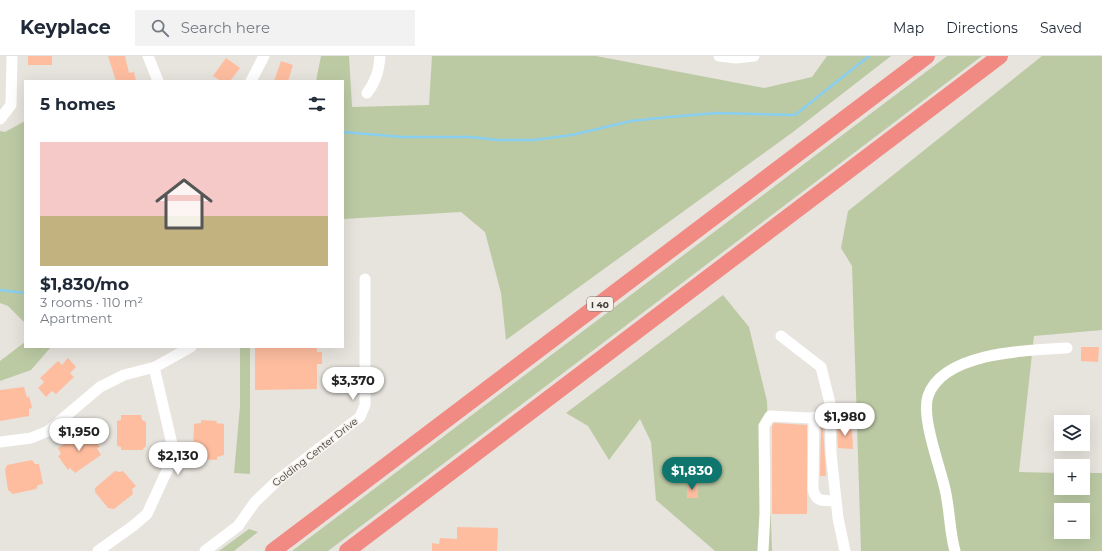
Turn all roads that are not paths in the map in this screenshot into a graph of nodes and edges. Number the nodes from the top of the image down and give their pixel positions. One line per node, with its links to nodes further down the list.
1 (12, 56): 12 (street)
2 (148, 56): 9 (street)
3 (264, 56): 10 (street)
4 (380, 56): 11 (street)
5 (719, 56): 6 (street)
6 (754, 56)
7 (927, 56): 24 (highway, I 40)
8 (1000, 56): 25 (highway)
9 (158, 80)
10 (252, 80)
11 (367, 93)
12 (0, 119)
13 (365, 279): 23 (street, Golding Center Drive)
14 (781, 336): 19 (street)
15 (189, 348): 17 (street)
16 (1067, 348): 28 (street)
17 (154, 367): 20 (street); 22 (street)
18 (814, 418): 19 (street); 21 (street); 26 (street)
19 (830, 419): 21 (street)
20 (0, 442)
21 (836, 501): 27 (street)
22 (98, 551)
23 (205, 551)
24 (273, 551)
25 (347, 551)
26 (764, 551)
27 (845, 551)
28 (955, 551)

